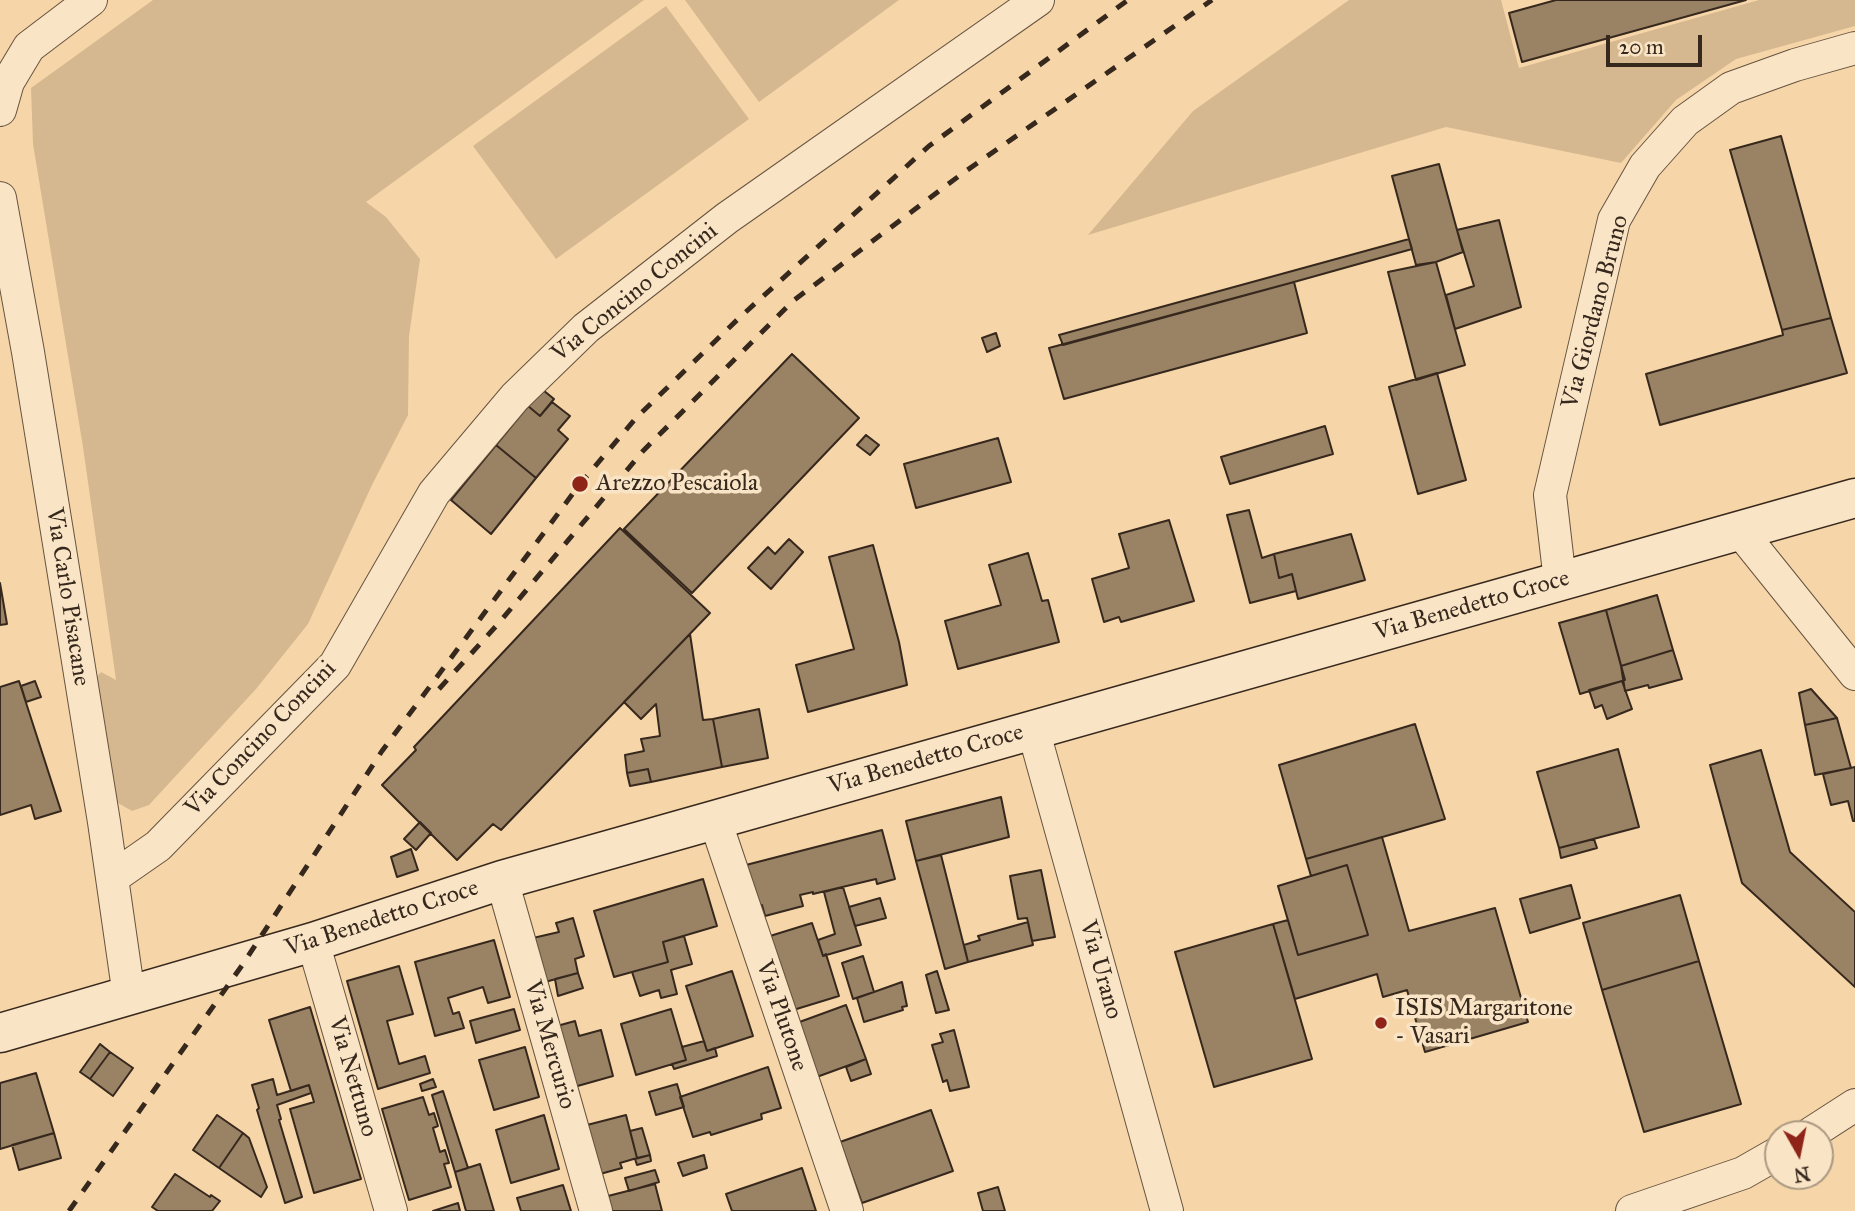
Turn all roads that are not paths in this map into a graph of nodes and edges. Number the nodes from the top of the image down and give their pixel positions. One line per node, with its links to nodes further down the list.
1 (91, 0): 4 (street)
2 (1038, 0): 12 (street, Via Concino Concini)
3 (1855, 48): 8 (street, Via Giordano Bruno)
4 (0, 110)
5 (0, 198): 12 (street, Via Carlo Pisacane)
6 (1855, 498): 7 (main road, Via Benedetto Croce)
7 (1740, 531): 8 (main road, Via Benedetto Croce); 9 (street)
8 (1560, 581): 10 (main road, Via Benedetto Croce)
9 (1855, 674)
10 (1033, 729): 11 (main road, Via Benedetto Croce); 23 (street, Via Urano)
11 (715, 820): 13 (main road, Via Benedetto Croce); 22 (street, Via Plutone)
12 (112, 878): 15 (street, Via Carlo Pisacane)
13 (502, 880): 14 (main road, Via Benedetto Croce); 21 (street, Via Mercurio)
14 (313, 942): 15 (main road, Via Benedetto Croce); 20 (street, Via Nettuno)
15 (129, 996): 16 (main road, Via Benedetto Croce)
16 (0, 1033)
17 (1855, 1105): 18 (street)
18 (1832, 1120)
19 (1764, 1161): 24 (street)
20 (391, 1211)
21 (596, 1211)
22 (847, 1211)
23 (1167, 1211)
24 (1632, 1211)

